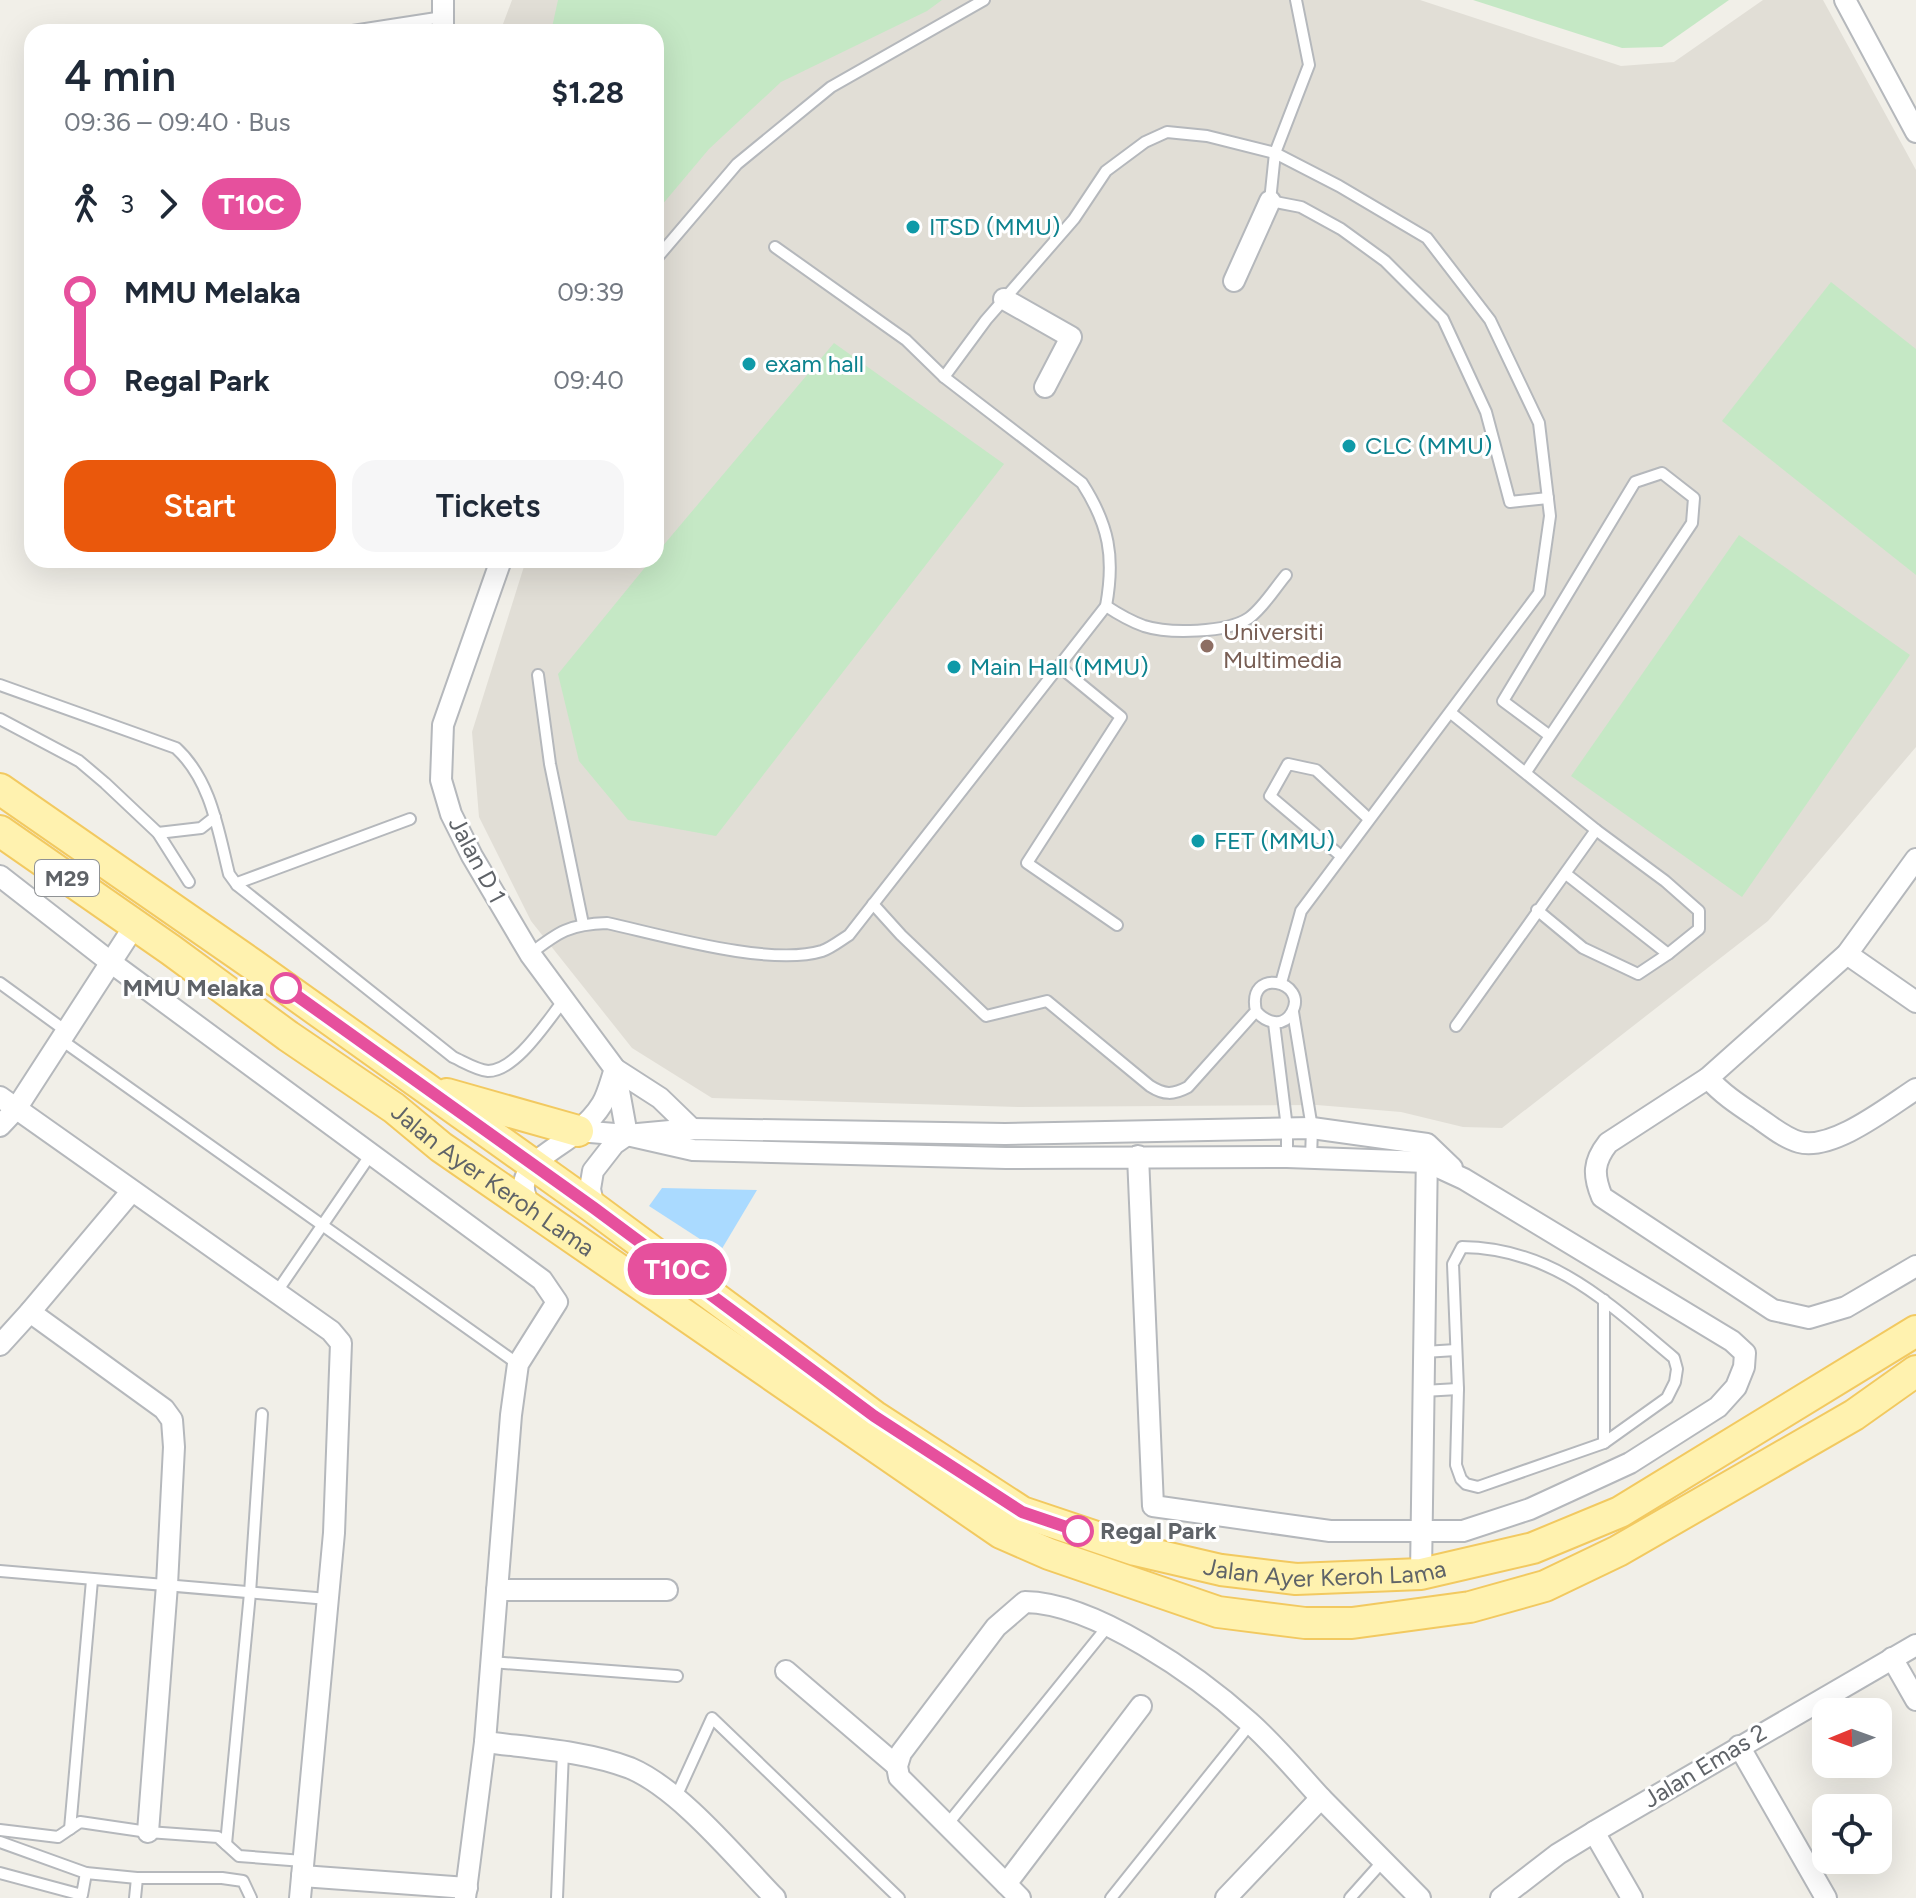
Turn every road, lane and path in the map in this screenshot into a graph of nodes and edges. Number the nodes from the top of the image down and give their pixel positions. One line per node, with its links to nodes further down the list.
1 (984, 0): 10 (lane)
2 (1296, 0): 7 (lane)
3 (1845, 0): 6 (street)
4 (443, 16): 5 (lane)
5 (394, 24)
6 (1916, 132)
7 (1275, 153): 8 (lane); 12 (lane); 15 (lane)
8 (1270, 201): 11 (street); 15 (lane)
9 (775, 247): 13 (lane)
10 (664, 250)
11 (1234, 281)
12 (1004, 299): 13 (lane); 14 (street)
13 (944, 377): 18 (lane)
14 (1045, 387)
15 (1548, 498): 22 (lane)
16 (498, 568): 45 (street, Jalan D 1)
17 (1286, 575): 18 (lane)
18 (1106, 606): 19 (lane)
19 (1060, 667): 40 (lane); 44 (lane)
20 (538, 675): 42 (lane)
21 (1, 690): 27 (lane)
22 (1451, 713): 25 (lane); 29 (lane)
23 (0, 719): 32 (lane)
24 (1550, 736): 24 (lane); 25 (lane)
25 (1526, 772): 30 (lane)
26 (0, 789): 33 (main road, Jalan Ayer Keroh Lama / M29)
27 (215, 817): 32 (lane); 39 (lane)
28 (410, 819): 39 (lane)
29 (1369, 819): 34 (lane); 34 (lane)
30 (1596, 830): 36 (lane); 46 (lane)
31 (0, 831): 43 (main road, Jalan Ayer Keroh Lama / M29)
32 (158, 833): 38 (lane)
33 (63, 834): 43 (main road); 49 (main road, Jalan Ayer Keroh Lama / M29)
34 (1341, 856): 51 (lane)
35 (1916, 859): 47 (street)
36 (1566, 874): 41 (lane); 46 (lane)
37 (0, 876): 48 (street)
38 (189, 882)
39 (237, 885): 52 (lane)
40 (873, 904): 42 (lane); 54 (lane)
41 (1537, 910): 46 (lane); 57 (lane)
42 (583, 924): 45 (lane)
43 (135, 925): 48 (street); 49 (main road); 77 (main road, Jalan Ayer Keroh Lama / M29)
44 (1117, 925)
45 (530, 954): 52 (street, Jalan D 1)
46 (1668, 954)
47 (1847, 954): 53 (street); 60 (street)
48 (109, 961): 58 (street); 71 (street)
49 (252, 964): 61 (main road, Jalan Ayer Keroh Lama / M29)
50 (0, 983): 58 (lane)
51 (1281, 983): 54 (lane); 55 (lane)
52 (564, 1000): 59 (street, Jalan D 1)
53 (1916, 1002)
54 (1256, 1011): 56 (lane)
55 (1293, 1012): 56 (lane); 66 (lane)
56 (1274, 1023): 65 (lane)
57 (1456, 1026)
58 (63, 1035): 63 (street); 79 (lane)
59 (615, 1069): 67 (street); 68 (street); 69 (street, Jalan D 1)
60 (1708, 1078): 62 (street); 80 (street)
61 (426, 1088): 68 (main road); 75 (main road, Jalan Ayer Keroh Lama / M29)
62 (1916, 1089)
63 (8, 1103): 64 (street); 76 (street)
64 (0, 1126)
65 (1287, 1128): 66 (street); 67 (street); 73 (lane)
66 (1312, 1128): 70 (street); 74 (lane)
67 (692, 1129): 69 (street)
68 (578, 1131): 69 (street); 75 (street)
69 (627, 1135): 72 (street); 78 (street)
70 (1427, 1153): 74 (street); 87 (street); 96 (street)
71 (371, 1154): 79 (lane); 88 (street)
72 (1138, 1156): 73 (street); 96 (street)
73 (1287, 1157): 74 (street)
74 (1311, 1158)
75 (532, 1165): 77 (street); 78 (main road, Jalan Ayer Keroh Lama / M29)
76 (131, 1192): 81 (street); 83 (street)
77 (531, 1207): 105 (main road, Jalan Ayer Keroh Lama / M29)
78 (594, 1208): 98 (main road, Jalan Ayer Keroh Lama / M29)
79 (321, 1227): 81 (lane); 88 (lane)
80 (1916, 1266)
81 (276, 1293): 104 (street)
82 (1604, 1300): 86 (lane); 95 (lane); 95 (lane)
83 (30, 1312): 85 (street); 100 (street)
84 (1916, 1331): 98 (main road, Jalan Ayer Keroh Lama / M29)
85 (0, 1345)
86 (1456, 1350): 87 (lane); 90 (lane)
87 (1424, 1352): 91 (street)
88 (518, 1364): 101 (street)
89 (1916, 1371): 94 (main road, Jalan Ayer Keroh Lama / M29)
90 (1458, 1389): 91 (lane); 95 (lane)
91 (1423, 1391): 96 (street)
92 (1916, 1397): 94 (main road)
93 (262, 1414): 103 (lane)
94 (1854, 1415): 105 (main road, Jalan Ayer Keroh Lama / M29)
95 (1604, 1443)
96 (1421, 1532): 98 (street)
97 (0, 1571): 99 (lane)
98 (1421, 1574): 105 (main road)
99 (92, 1580): 100 (lane); 122 (lane)
100 (167, 1585): 103 (lane); 124 (street)
101 (497, 1590): 102 (street); 109 (street)
102 (667, 1590)
103 (250, 1593): 104 (lane); 127 (lane)
104 (328, 1599): 129 (street)
105 (1470, 1607)
106 (1108, 1626): 114 (street); 118 (street); 121 (lane)
107 (1916, 1645): 108 (street, Jalan Emas 2)
108 (1892, 1658): 112 (street); 116 (street, Jalan Emas 2)
109 (491, 1662): 111 (lane); 115 (street)
110 (786, 1671): 118 (street)
111 (677, 1676)
112 (1916, 1700)
113 (1141, 1706): 133 (street)
114 (1251, 1723): 120 (street); 142 (lane)
115 (485, 1742): 117 (street); 134 (street)
116 (1739, 1746): 125 (street, Jalan Emas 2); 148 (street)
117 (563, 1752): 119 (street); 139 (lane)
118 (897, 1766): 121 (street)
119 (676, 1797): 140 (street); 141 (lane)
120 (1321, 1798): 128 (street); 143 (street)
121 (946, 1826): 133 (street)
122 (70, 1829): 123 (lane); 124 (lane)
123 (0, 1830)
124 (148, 1832): 127 (lane)
125 (1594, 1832): 146 (street, Jalan Emas 2); 147 (street)
126 (0, 1842): 131 (lane)
127 (226, 1844): 129 (lane)
128 (1383, 1861): 144 (lane); 145 (street)
129 (302, 1869): 134 (street); 138 (street)
130 (0, 1873): 135 (lane)
131 (86, 1873): 132 (lane); 135 (lane)
132 (137, 1878): 136 (lane); 137 (lane)
133 (1013, 1891)
134 (466, 1893)
135 (82, 1896)
136 (135, 1898)
137 (251, 1898)
138 (300, 1898)
139 (557, 1898)
140 (775, 1898)
141 (899, 1898)
142 (1111, 1898)
143 (1226, 1898)
144 (1350, 1898)
145 (1420, 1898)
146 (1501, 1898)
147 (1632, 1898)
148 (1826, 1898)

